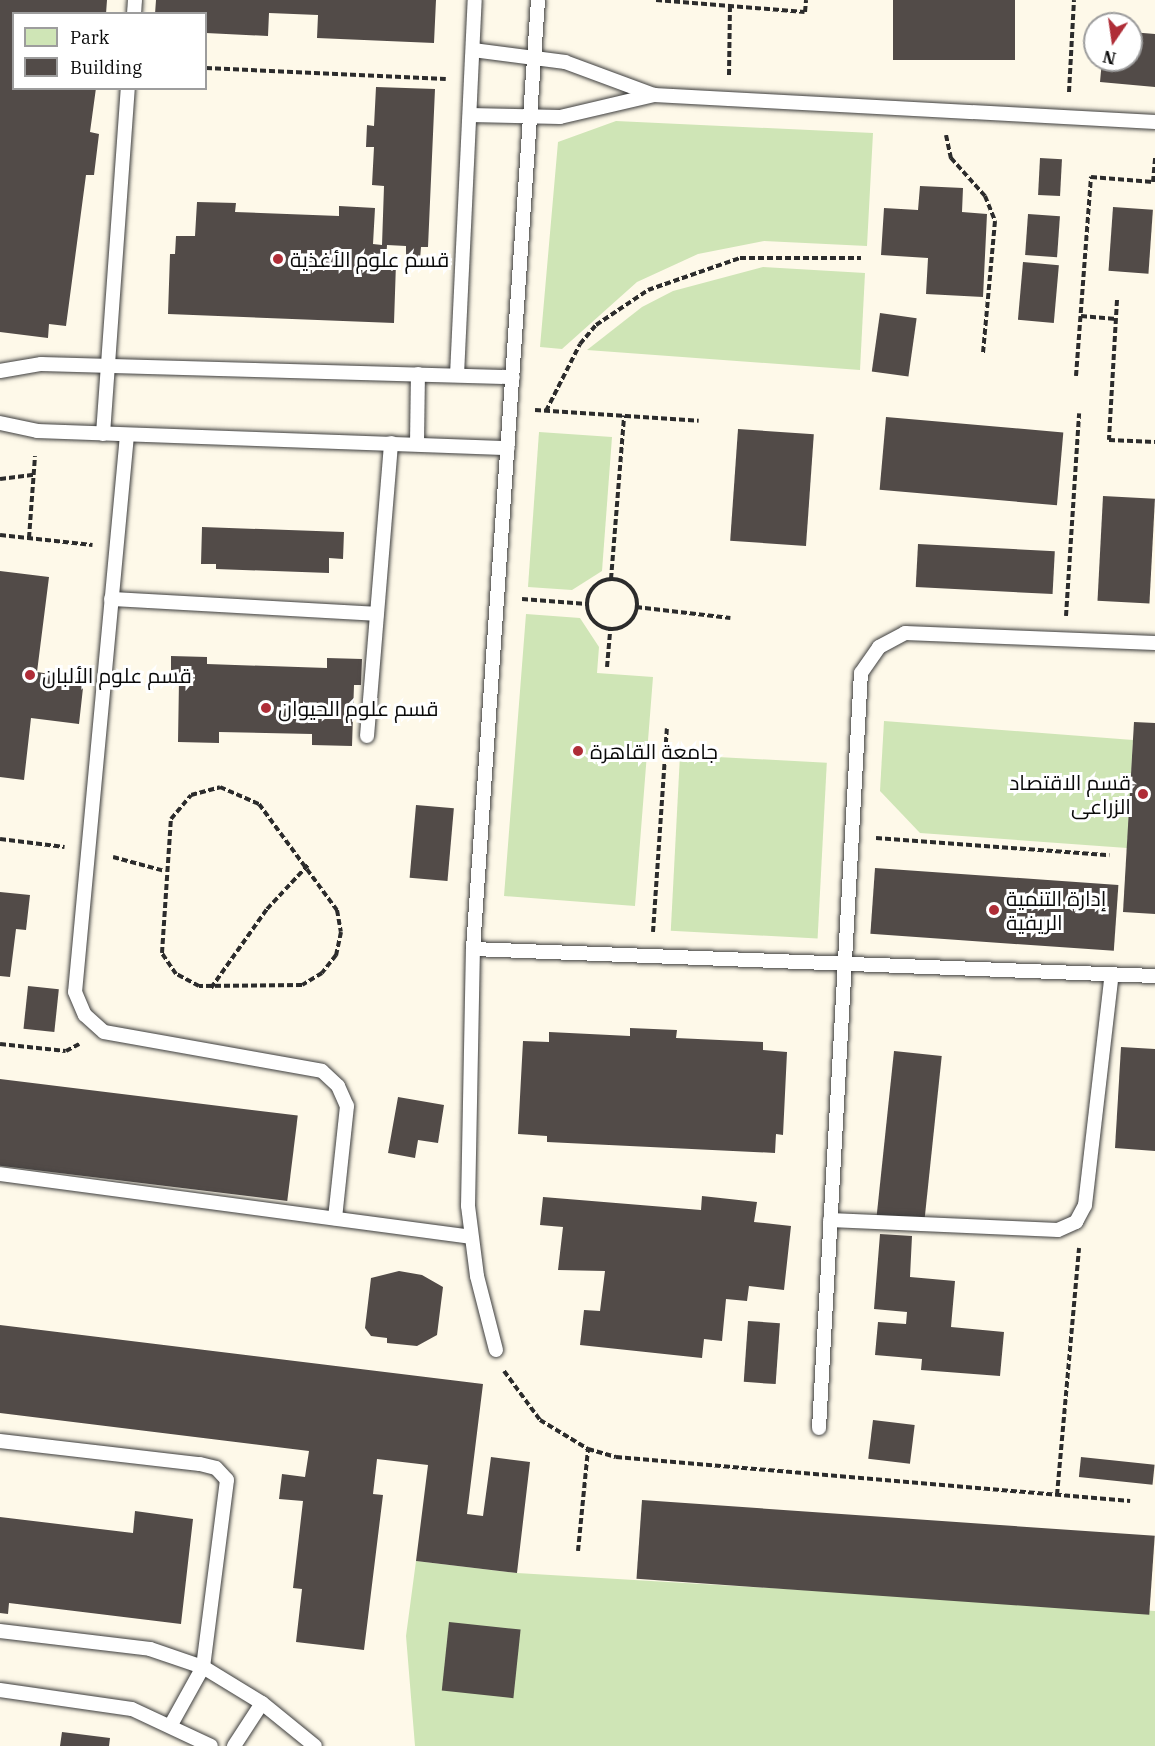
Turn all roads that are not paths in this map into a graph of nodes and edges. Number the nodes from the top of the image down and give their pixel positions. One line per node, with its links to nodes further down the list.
1 (475, 0): 3 (lane)
2 (538, 0): 4 (lane)
3 (473, 50): 4 (lane); 7 (lane)
4 (533, 55): 6 (lane); 8 (lane)
5 (129, 90): 10 (lane)
6 (654, 95): 8 (lane); 9 (lane)
7 (470, 115): 8 (lane); 13 (lane)
8 (527, 119): 14 (lane)
9 (1155, 122)
10 (108, 366): 11 (lane); 12 (lane); 16 (lane)
11 (0, 370)
12 (418, 374): 13 (lane); 19 (lane)
13 (457, 375): 14 (lane)
14 (513, 376): 20 (lane)
15 (0, 423): 16 (lane)
16 (103, 434): 17 (lane)
17 (128, 435): 18 (lane); 21 (lane)
18 (391, 443): 19 (lane); 22 (lane)
19 (417, 443): 20 (lane)
20 (508, 448): 25 (lane)
21 (111, 600): 22 (lane); 30 (lane)
22 (377, 614): 24 (lane)
23 (1155, 643): 26 (lane)
24 (367, 736)
25 (473, 948): 26 (lane); 32 (lane)
26 (844, 965): 28 (lane); 31 (lane)
27 (1155, 976): 28 (lane)
28 (1111, 979): 31 (lane)
29 (0, 1174): 30 (lane)
30 (335, 1218): 32 (lane)
31 (830, 1220): 34 (lane)
32 (471, 1238): 33 (lane)
33 (496, 1350)
34 (819, 1428)
35 (0, 1441): 37 (lane)
36 (0, 1631): 37 (lane)
37 (203, 1667): 39 (lane); 40 (lane)
38 (0, 1690): 40 (lane)
39 (262, 1703): 42 (lane); 43 (lane)
40 (172, 1724): 41 (lane)
41 (211, 1746)
42 (234, 1746)
43 (315, 1746)

